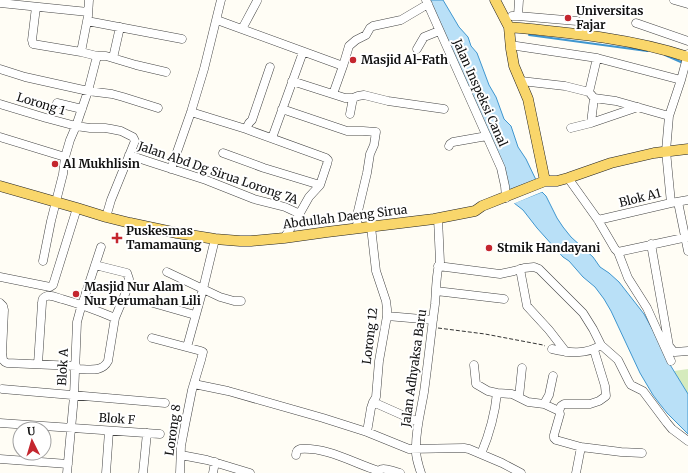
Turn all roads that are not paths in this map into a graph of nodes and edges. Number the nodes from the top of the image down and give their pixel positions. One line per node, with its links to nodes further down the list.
1 (89, 0): 12 (street)
2 (221, 0): 13 (street)
3 (495, 0): 20 (main road)
4 (519, 0): 15 (street)
5 (674, 0): 10 (street)
6 (257, 1): 18 (street)
7 (10, 2): 9 (street); 11 (street)
8 (427, 2): 19 (street, Jalan Inspeksi Canal); 30 (street)
9 (0, 4)
10 (688, 4)
11 (36, 7): 12 (street); 24 (street)
12 (88, 12): 14 (street)
13 (217, 20): 18 (street); 48 (street)
14 (87, 21): 17 (street); 24 (street)
15 (577, 21)
16 (636, 23): 22 (street)
17 (120, 27): 21 (street); 27 (street)
18 (242, 28): 25 (street)
19 (439, 31): 23 (street); 56 (street, Jalan Inspeksi Canal)
20 (510, 35): 28 (street); 29 (main road); 35 (main road)
21 (182, 39)
22 (688, 41)
23 (417, 49)
24 (81, 52): 26 (street)
25 (303, 52): 30 (street); 34 (street)
26 (97, 56): 27 (street); 36 (street)
27 (113, 58): 33 (street)
28 (597, 58): 29 (street); 38 (street)
29 (685, 65): 51 (street)
30 (343, 66): 37 (street)
31 (270, 67): 55 (street)
32 (0, 69): 36 (street)
33 (166, 72)
34 (292, 81): 37 (street); 45 (street)
35 (521, 81): 38 (street); 67 (main road)
36 (88, 91): 44 (street); 46 (street)
37 (333, 94): 39 (street)
38 (591, 95): 40 (street); 52 (street)
39 (353, 98): 47 (street); 49 (street)
40 (616, 102): 43 (street); 50 (street)
41 (57, 103): 46 (street)
42 (0, 104): 53 (street, Lorong 1)
43 (638, 107): 50 (street); 51 (street)
44 (158, 108)
45 (282, 108): 58 (street); 82 (street)
46 (82, 109): 53 (street)
47 (444, 109)
48 (191, 112): 55 (street); 65 (street)
49 (350, 114)
50 (615, 114): 52 (street)
51 (669, 116): 61 (street)
52 (591, 123): 54 (street)
53 (76, 126): 63 (street, Lorong 1); 64 (street)
54 (571, 128)
55 (246, 129): 58 (street)
56 (487, 136): 59 (street); 71 (street, Jalan Inspeksi Canal)
57 (0, 137): 64 (street)
58 (272, 138): 69 (street)
59 (449, 146)
60 (688, 148): 61 (main road, Abdullah Daeng Sirua)
61 (666, 151): 66 (main road, Abdullah Daeng Sirua); 74 (street)
62 (223, 153): 69 (street)
63 (129, 155): 65 (street, Jalan Abd Dg Sirua Lorong 7A); 78 (street)
64 (65, 157): 73 (street)
65 (171, 169): 77 (street, Jalan Abd Dg Sirua Lorong 7A)
66 (568, 178): 68 (main road, Abdullah Daeng Sirua); 80 (street)
67 (545, 181): 68 (main road, Abdullah Daeng Sirua); 71 (main road, Abdullah Daeng Sirua)
68 (557, 181): 76 (main road)
69 (320, 185): 77 (street)
70 (0, 186): 73 (main road, Abdullah Daeng Sirua)
71 (506, 198): 76 (main road, Abdullah Daeng Sirua)
72 (688, 200): 74 (street, Blok A1)
73 (56, 202): 75 (main road, Abdullah Daeng Sirua); 90 (street)
74 (674, 202): 80 (street, Blok A1); 84 (street)
75 (76, 208): 78 (main road, Abdullah Daeng Sirua); 95 (street)
76 (476, 211): 79 (main road, Abdullah Daeng Sirua)
77 (300, 214): 83 (street)
78 (106, 217): 85 (main road, Abdullah Daeng Sirua)
79 (436, 219): 81 (main road, Abdullah Daeng Sirua); 92 (street, Jalan Adhyaksa Baru)
80 (598, 220): 89 (street)
81 (371, 227): 82 (main road, Abdullah Daeng Sirua); 104 (street, Lorong 12)
82 (357, 228): 83 (main road, Abdullah Daeng Sirua)
83 (284, 238): 85 (main road, Abdullah Daeng Sirua)
84 (687, 238): 86 (street); 88 (street)
85 (214, 239): 96 (street)
86 (651, 244): 89 (street); 112 (street)
87 (101, 247): 91 (street, Blok A)
88 (688, 250)
89 (619, 251): 114 (street)
90 (43, 261)
91 (95, 265): 102 (street, Blok A); 105 (street)
92 (438, 266): 93 (street); 97 (street, Jalan Adhyaksa Baru)
93 (520, 268): 109 (street); 113 (street)
94 (167, 272): 96 (street)
95 (0, 277)
96 (203, 289): 99 (street); 103 (street)
97 (436, 291): 98 (street); 106 (street, Jalan Adhyaksa Baru)
98 (504, 298)
99 (241, 301)
100 (0, 303): 107 (street)
101 (153, 303): 103 (street)
102 (82, 305): 105 (street); 115 (street); 117 (street, Blok A)
103 (196, 315): 110 (street)
104 (387, 316): 106 (street); 125 (street, Lorong 12)
105 (115, 318): 117 (street)
106 (432, 324): 129 (street, Jalan Adhyaksa Baru)
107 (2, 334): 115 (street)
108 (152, 338): 110 (street)
109 (598, 347): 113 (street); 128 (street); 136 (street)
110 (187, 348): 120 (street, Lorong 8)
111 (552, 349): 113 (street)
112 (688, 351)
113 (566, 352)
114 (671, 361)
115 (38, 364): 117 (street)
116 (474, 365): 122 (street)
117 (75, 367): 123 (street, Blok A)
118 (522, 368): 124 (street)
119 (553, 376): 127 (street)
120 (193, 386): 133 (street); 141 (street, Lorong 8)
121 (2, 389): 123 (street)
122 (497, 393): 124 (street); 140 (street)
123 (74, 396): 126 (street); 131 (street, Blok A)
124 (519, 397): 127 (street)
125 (373, 402): 129 (street); 133 (street, Lorong 12)
126 (165, 403)
127 (544, 404): 128 (street)
128 (559, 411): 137 (street)
129 (418, 422): 138 (street, Jalan Adhyaksa Baru)
130 (0, 423): 131 (street, Blok F)
131 (71, 428): 132 (street, Blok F); 145 (street, Blok A)
132 (109, 431): 134 (street, Blok F); 148 (street)
133 (367, 432): 138 (street)
134 (147, 433): 135 (street, Blok F); 149 (street)
135 (160, 434)
136 (688, 440)
137 (581, 447): 139 (street); 156 (street)
138 (416, 449): 140 (street); 154 (street, Jalan Adhyaksa Baru)
139 (642, 453)
140 (481, 454): 155 (street)
141 (181, 455): 144 (street); 150 (street, Lorong 8)
142 (296, 455): 146 (street)
143 (0, 459): 145 (street)
144 (215, 462): 151 (street); 152 (street)
145 (68, 464): 147 (street, Blok A)
146 (378, 472): 153 (street)
147 (67, 473)
148 (106, 473)
149 (143, 473)
150 (180, 473)
151 (213, 473)
152 (250, 473)
153 (400, 473)
154 (421, 473)
155 (521, 473)
156 (576, 473)

